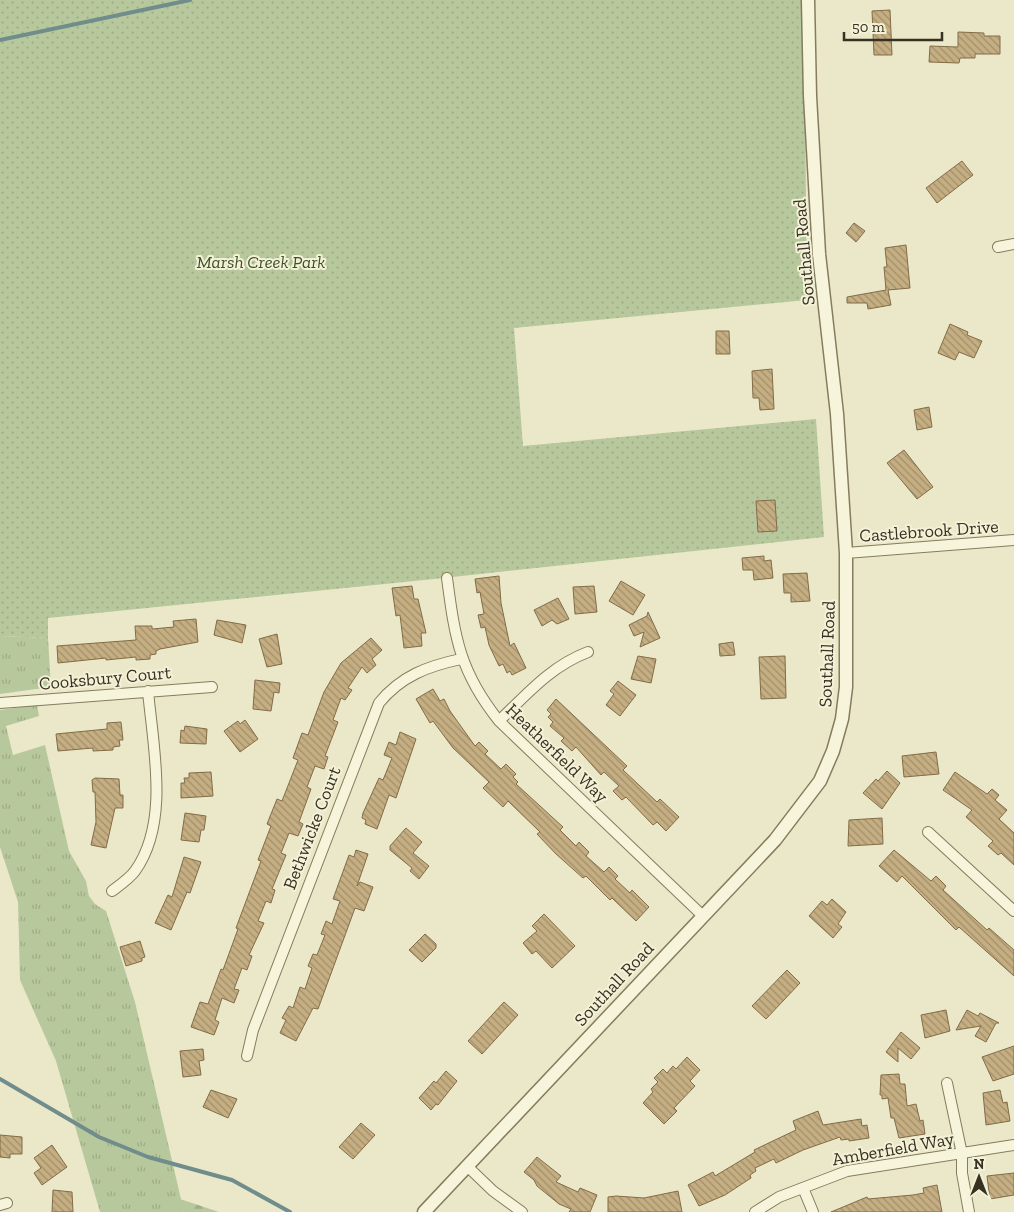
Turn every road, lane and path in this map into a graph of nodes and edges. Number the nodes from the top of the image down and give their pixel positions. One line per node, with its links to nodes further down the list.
1 (808, 0): 5 (street, Southall Road)
2 (1014, 244): 3 (street)
3 (998, 247)
4 (1014, 540): 5 (street, Castlebrook Drive)
5 (846, 553): 16 (street, Southall Road)
6 (447, 578): 8 (street, Heatherfield Way)
7 (588, 652): 12 (street)
8 (462, 659): 12 (street, Heatherfield Way); 17 (street, Bethwicke Court)
9 (212, 688): 10 (street, Cooksbury Court)
10 (148, 691): 11 (street, Cooksbury Court); 14 (street)
11 (0, 703)
12 (499, 721): 16 (street, Heatherfield Way)
13 (928, 832): 15 (street)
14 (112, 891)
15 (1014, 911)
16 (703, 916): 21 (street, Southall Road)
17 (247, 1056)
18 (947, 1083): 20 (street)
19 (1014, 1145): 20 (street, Amberfield Way)
20 (962, 1154): 22 (street, Amberfield Way); 27 (street)
21 (468, 1167): 23 (street, Southall Road); 24 (street)
22 (803, 1188): 25 (street, Amberfield Way); 26 (street)
23 (424, 1212)
24 (522, 1212)
25 (755, 1212)
26 (813, 1212)
27 (969, 1212)

